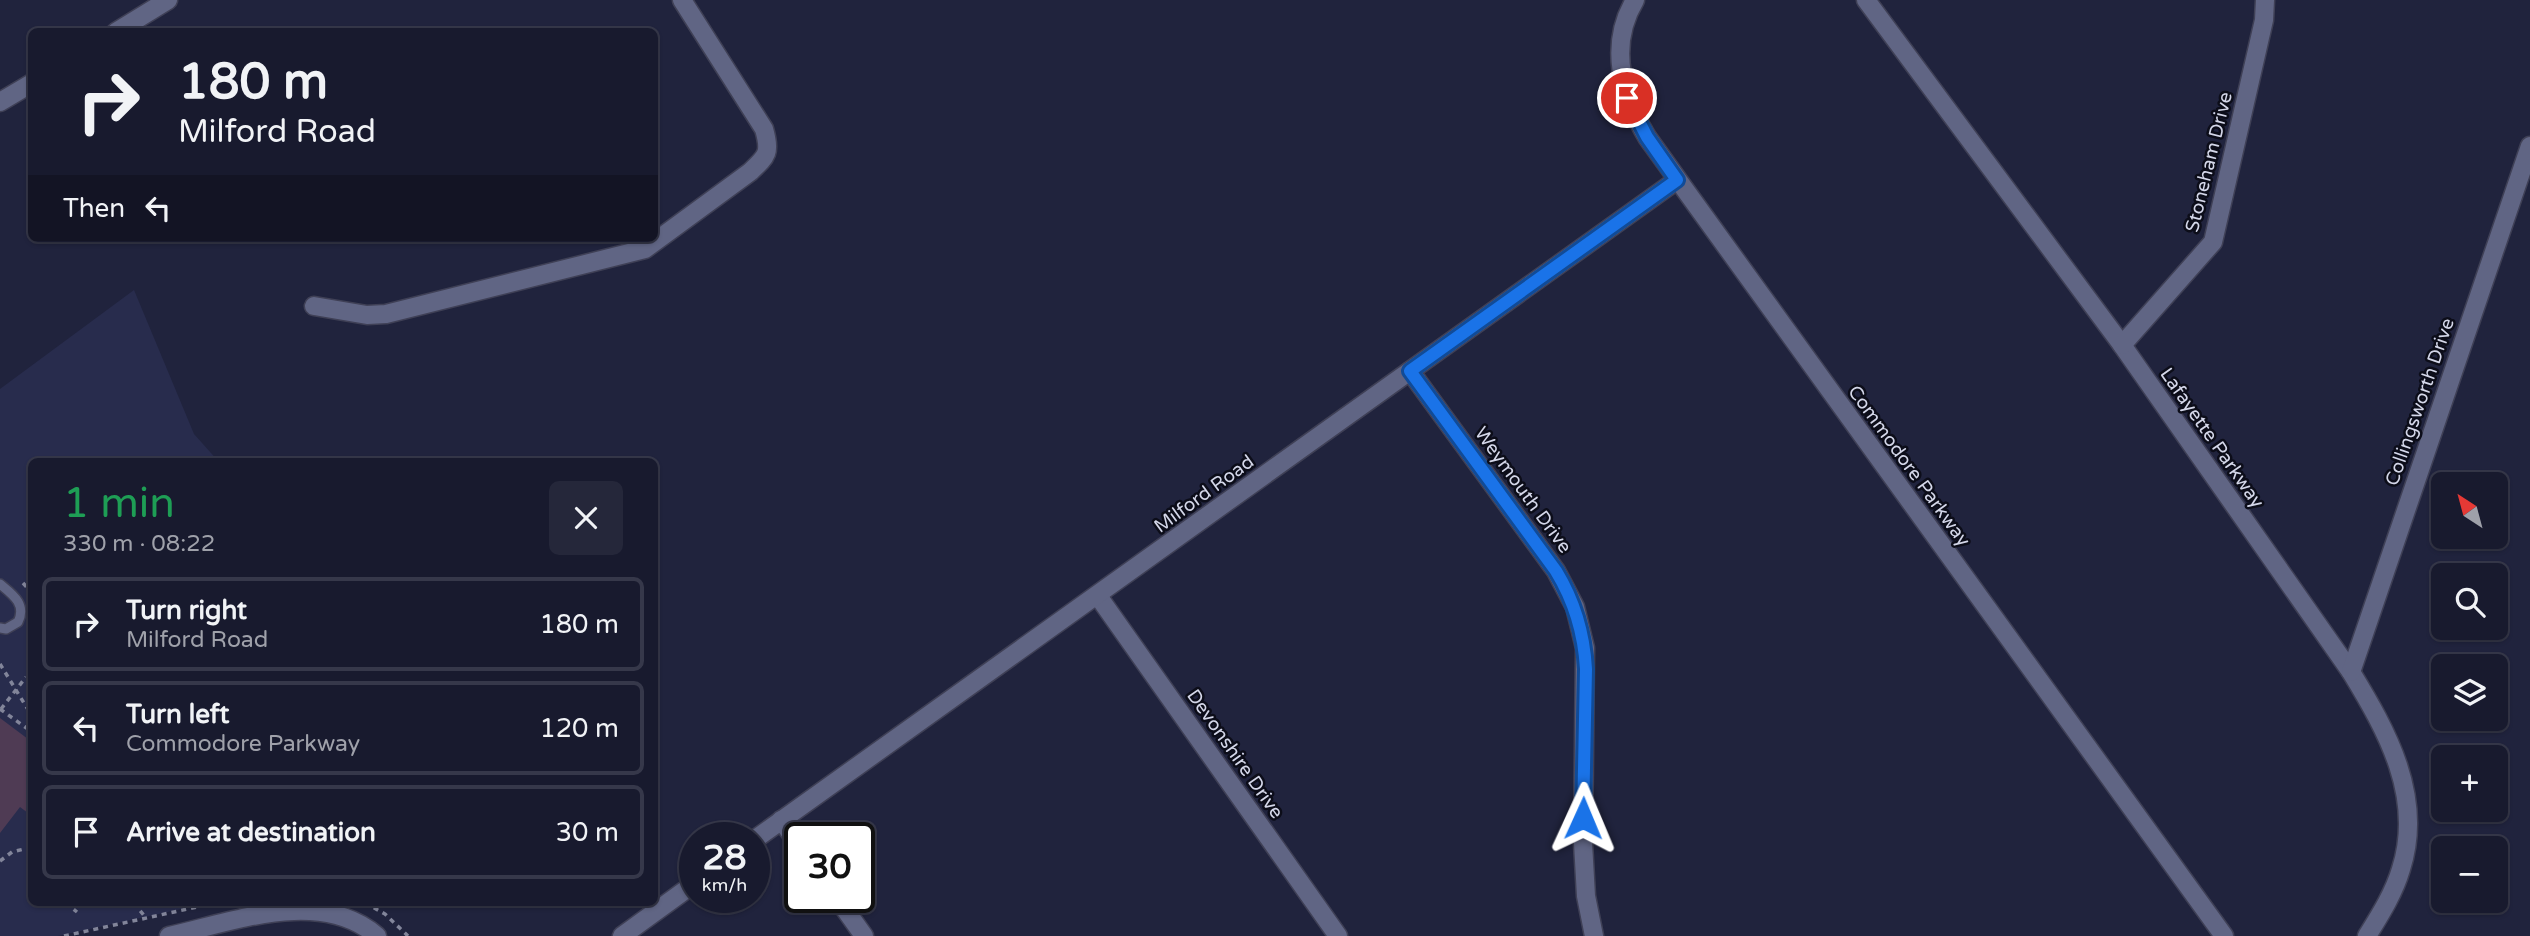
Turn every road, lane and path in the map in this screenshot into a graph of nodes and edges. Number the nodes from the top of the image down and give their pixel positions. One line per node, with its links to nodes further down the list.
1 (168, 0): 6 (street)
2 (682, 0): 11 (street)
3 (1635, 0): 10 (street, Commodore Parkway)
4 (1866, 0): 14 (street, Lafayette Parkway)
5 (2265, 0): 14 (street, Stoneham Drive)
6 (122, 28)
7 (28, 85): 8 (street)
8 (0, 102)
9 (2530, 146): 22 (street, Collingsworth Drive)
10 (1677, 180): 15 (street, Milford Road); 49 (street, Commodore Parkway)
11 (658, 239)
12 (655, 242): 13 (street)
13 (314, 306)
14 (2122, 345): 22 (street, Lafayette Parkway)
15 (1410, 371): 19 (street, Milford Road); 48 (street, Weymouth Drive)
16 (23, 583): 18 (path)
17 (0, 584): 20 (lane)
18 (28, 589)
19 (1098, 596): 28 (street, Milford Road); 47 (street, Devonshire Drive)
20 (0, 628)
21 (0, 664): 24 (path)
22 (2351, 671): 50 (street, Lafayette Parkway)
23 (26, 677): 24 (path)
24 (16, 690): 25 (path); 26 (path)
25 (0, 709): 27 (path)
26 (28, 710)
27 (28, 729)
28 (781, 820): 29 (street); 30 (street, Milford Road)
29 (784, 824)
30 (770, 828)
31 (28, 848): 32 (path)
32 (0, 860)
33 (679, 895): 45 (street)
34 (70, 906): 38 (path)
35 (136, 906): 40 (path)
36 (201, 906): 40 (path)
37 (370, 906): 44 (path)
38 (77, 912)
39 (848, 913): 46 (street)
40 (146, 918): 41 (path)
41 (64, 936)
42 (169, 936): 43 (street)
43 (377, 936)
44 (408, 936)
45 (622, 936)
46 (864, 936)
47 (1338, 936)
48 (1594, 936)
49 (2224, 936)
50 (2367, 936)

